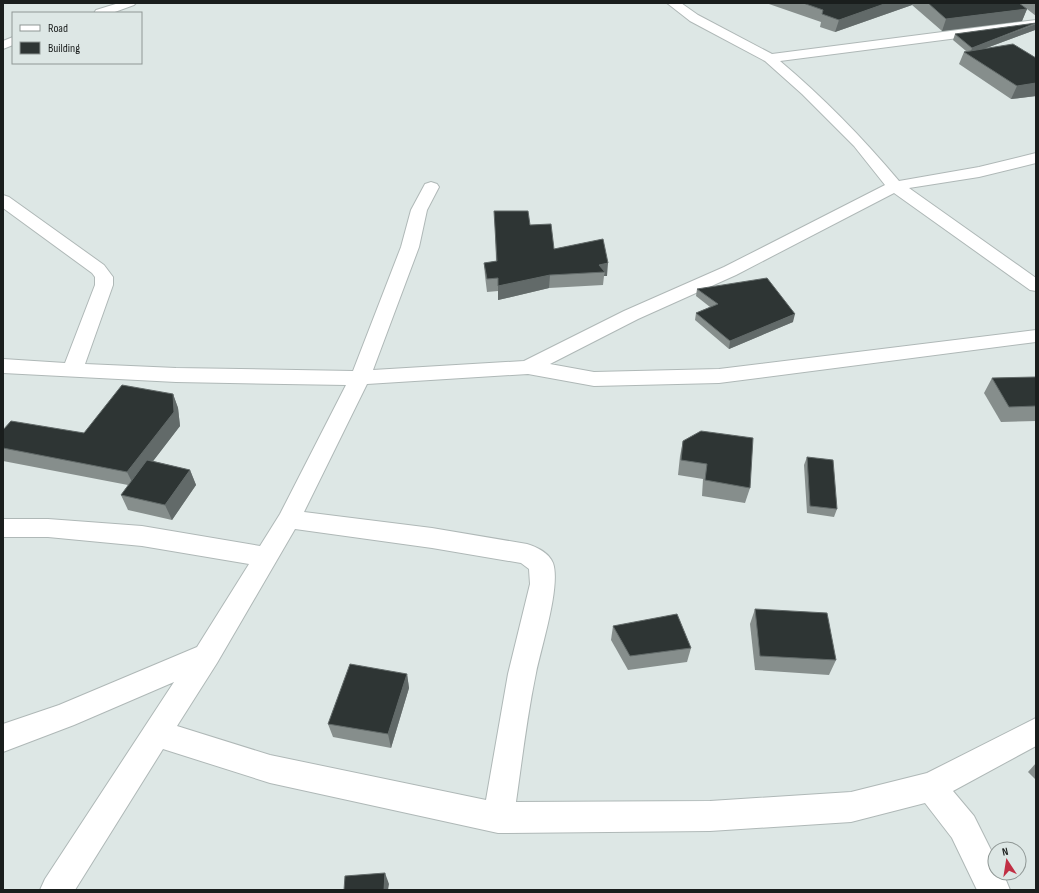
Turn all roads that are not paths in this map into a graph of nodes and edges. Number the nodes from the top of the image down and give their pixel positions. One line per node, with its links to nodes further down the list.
1 (130, 3): 3 (street)
2 (673, 3): 6 (street)
3 (103, 12)
4 (1024, 15): 5 (street)
5 (1036, 23): 6 (street)
6 (770, 58): 8 (street)
7 (1036, 158): 8 (street)
8 (895, 186): 11 (street); 14 (street)
9 (431, 187): 16 (street)
10 (3, 200): 15 (street)
11 (1036, 286)
12 (1036, 336): 14 (street)
13 (3, 366): 15 (street)
14 (528, 367): 16 (street)
15 (72, 369): 16 (street)
16 (360, 378): 17 (street)
17 (289, 520): 19 (street); 25 (street)
18 (3, 528): 19 (street)
19 (266, 557): 20 (street)
20 (207, 655): 22 (street); 23 (street)
21 (1036, 731): 24 (street)
22 (157, 734): 25 (street); 26 (street)
23 (3, 738)
24 (931, 787): 25 (street); 27 (street)
25 (498, 818)
26 (56, 890)
27 (994, 890)

